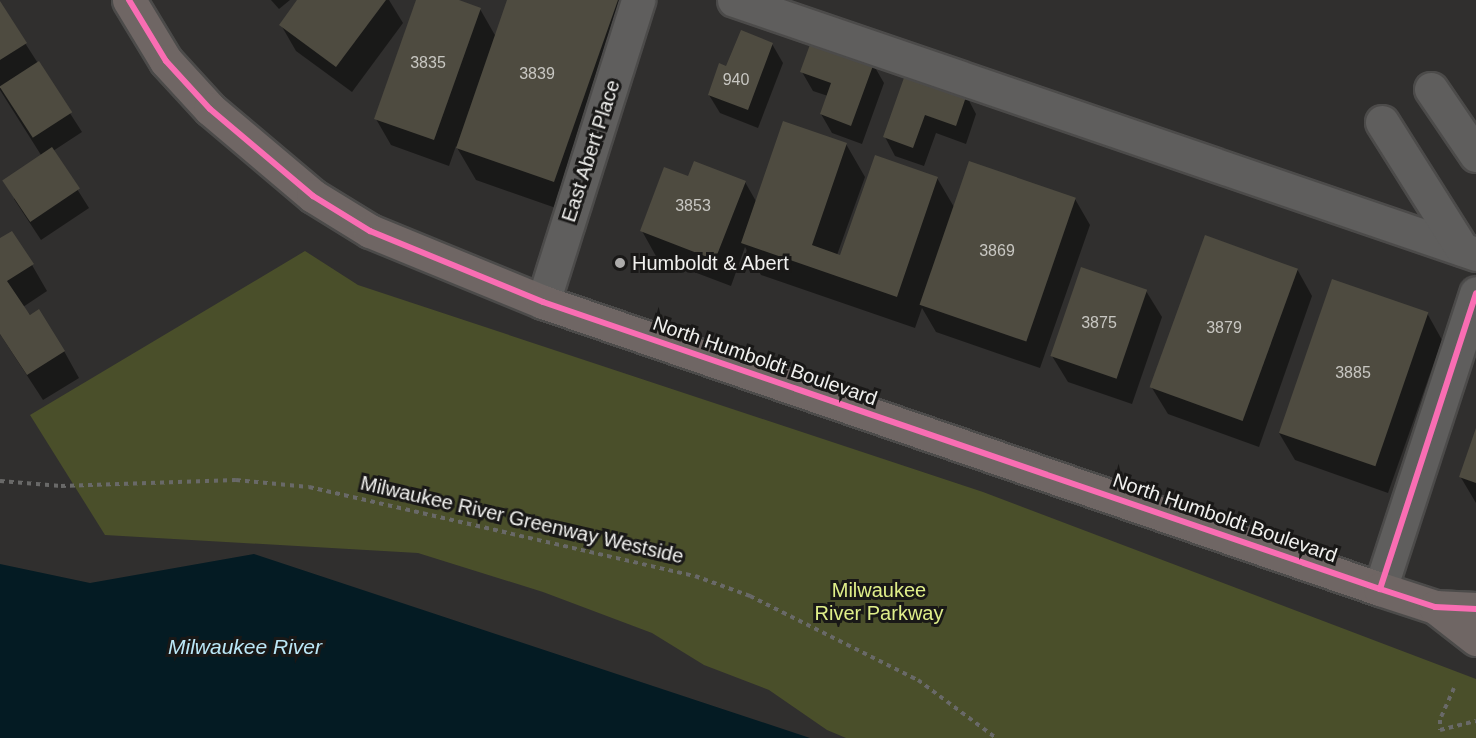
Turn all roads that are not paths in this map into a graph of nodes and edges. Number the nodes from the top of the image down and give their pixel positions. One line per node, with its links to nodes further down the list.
1 (129, 0): 9 (main road, North Humboldt Boulevard)
2 (638, 0): 9 (street, East Abert Place)
3 (734, 0): 7 (street)
4 (1431, 88): 6 (street)
5 (1382, 122): 7 (street)
6 (1476, 154)
7 (1469, 252)
8 (1476, 293): 10 (street)
9 (543, 302): 10 (main road, North Humboldt Boulevard)
10 (1380, 589): 11 (main road, North Humboldt Boulevard)
11 (1435, 607): 12 (main road, North Humboldt Boulevard); 13 (main road, North Humboldt Boulevard)
12 (1476, 609)
13 (1476, 639)

